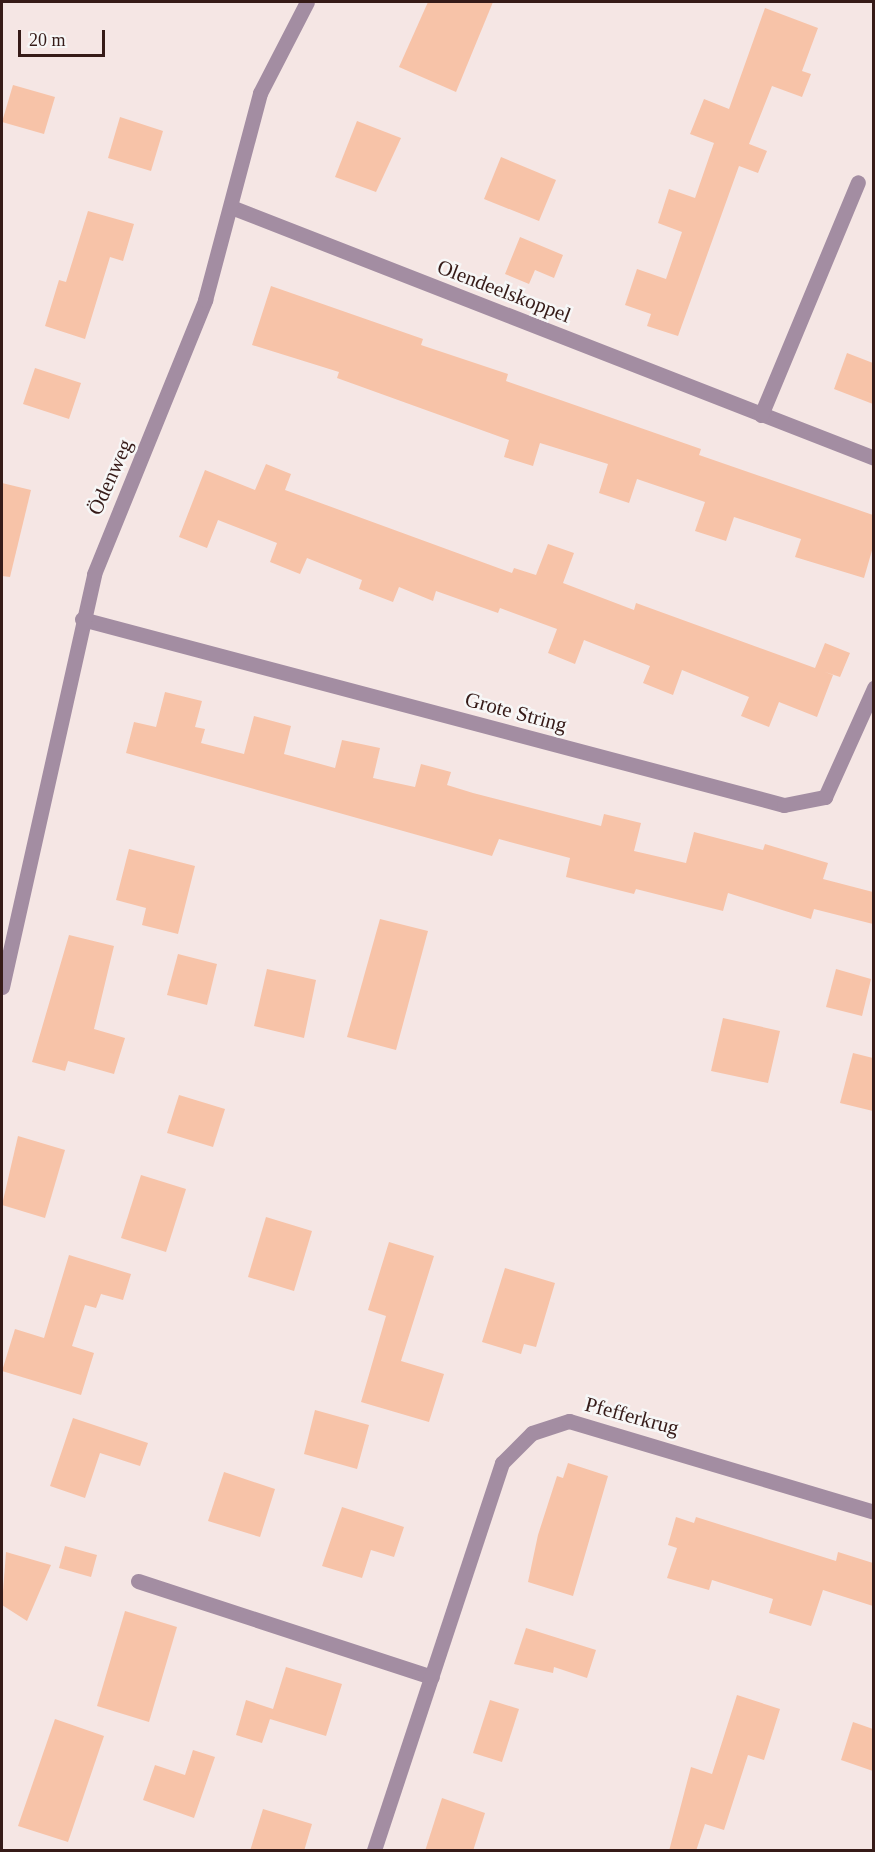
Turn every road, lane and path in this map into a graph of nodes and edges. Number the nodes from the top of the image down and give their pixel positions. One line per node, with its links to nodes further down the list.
1 (307, 2): 3 (street, Ödenweg)
2 (858, 182): 4 (street)
3 (231, 207): 4 (street, Olendeelskoppel); 6 (street, Ödenweg)
4 (761, 415): 5 (street, Olendeelskoppel)
5 (873, 458)
6 (82, 618): 7 (street, Grote String); 8 (street, Ödenweg)
7 (873, 688)
8 (2, 987)
9 (873, 1512): 11 (street, Pfefferkrug)
10 (138, 1581): 11 (street)
11 (432, 1677): 12 (street, Pfefferkrug)
12 (374, 1851)

